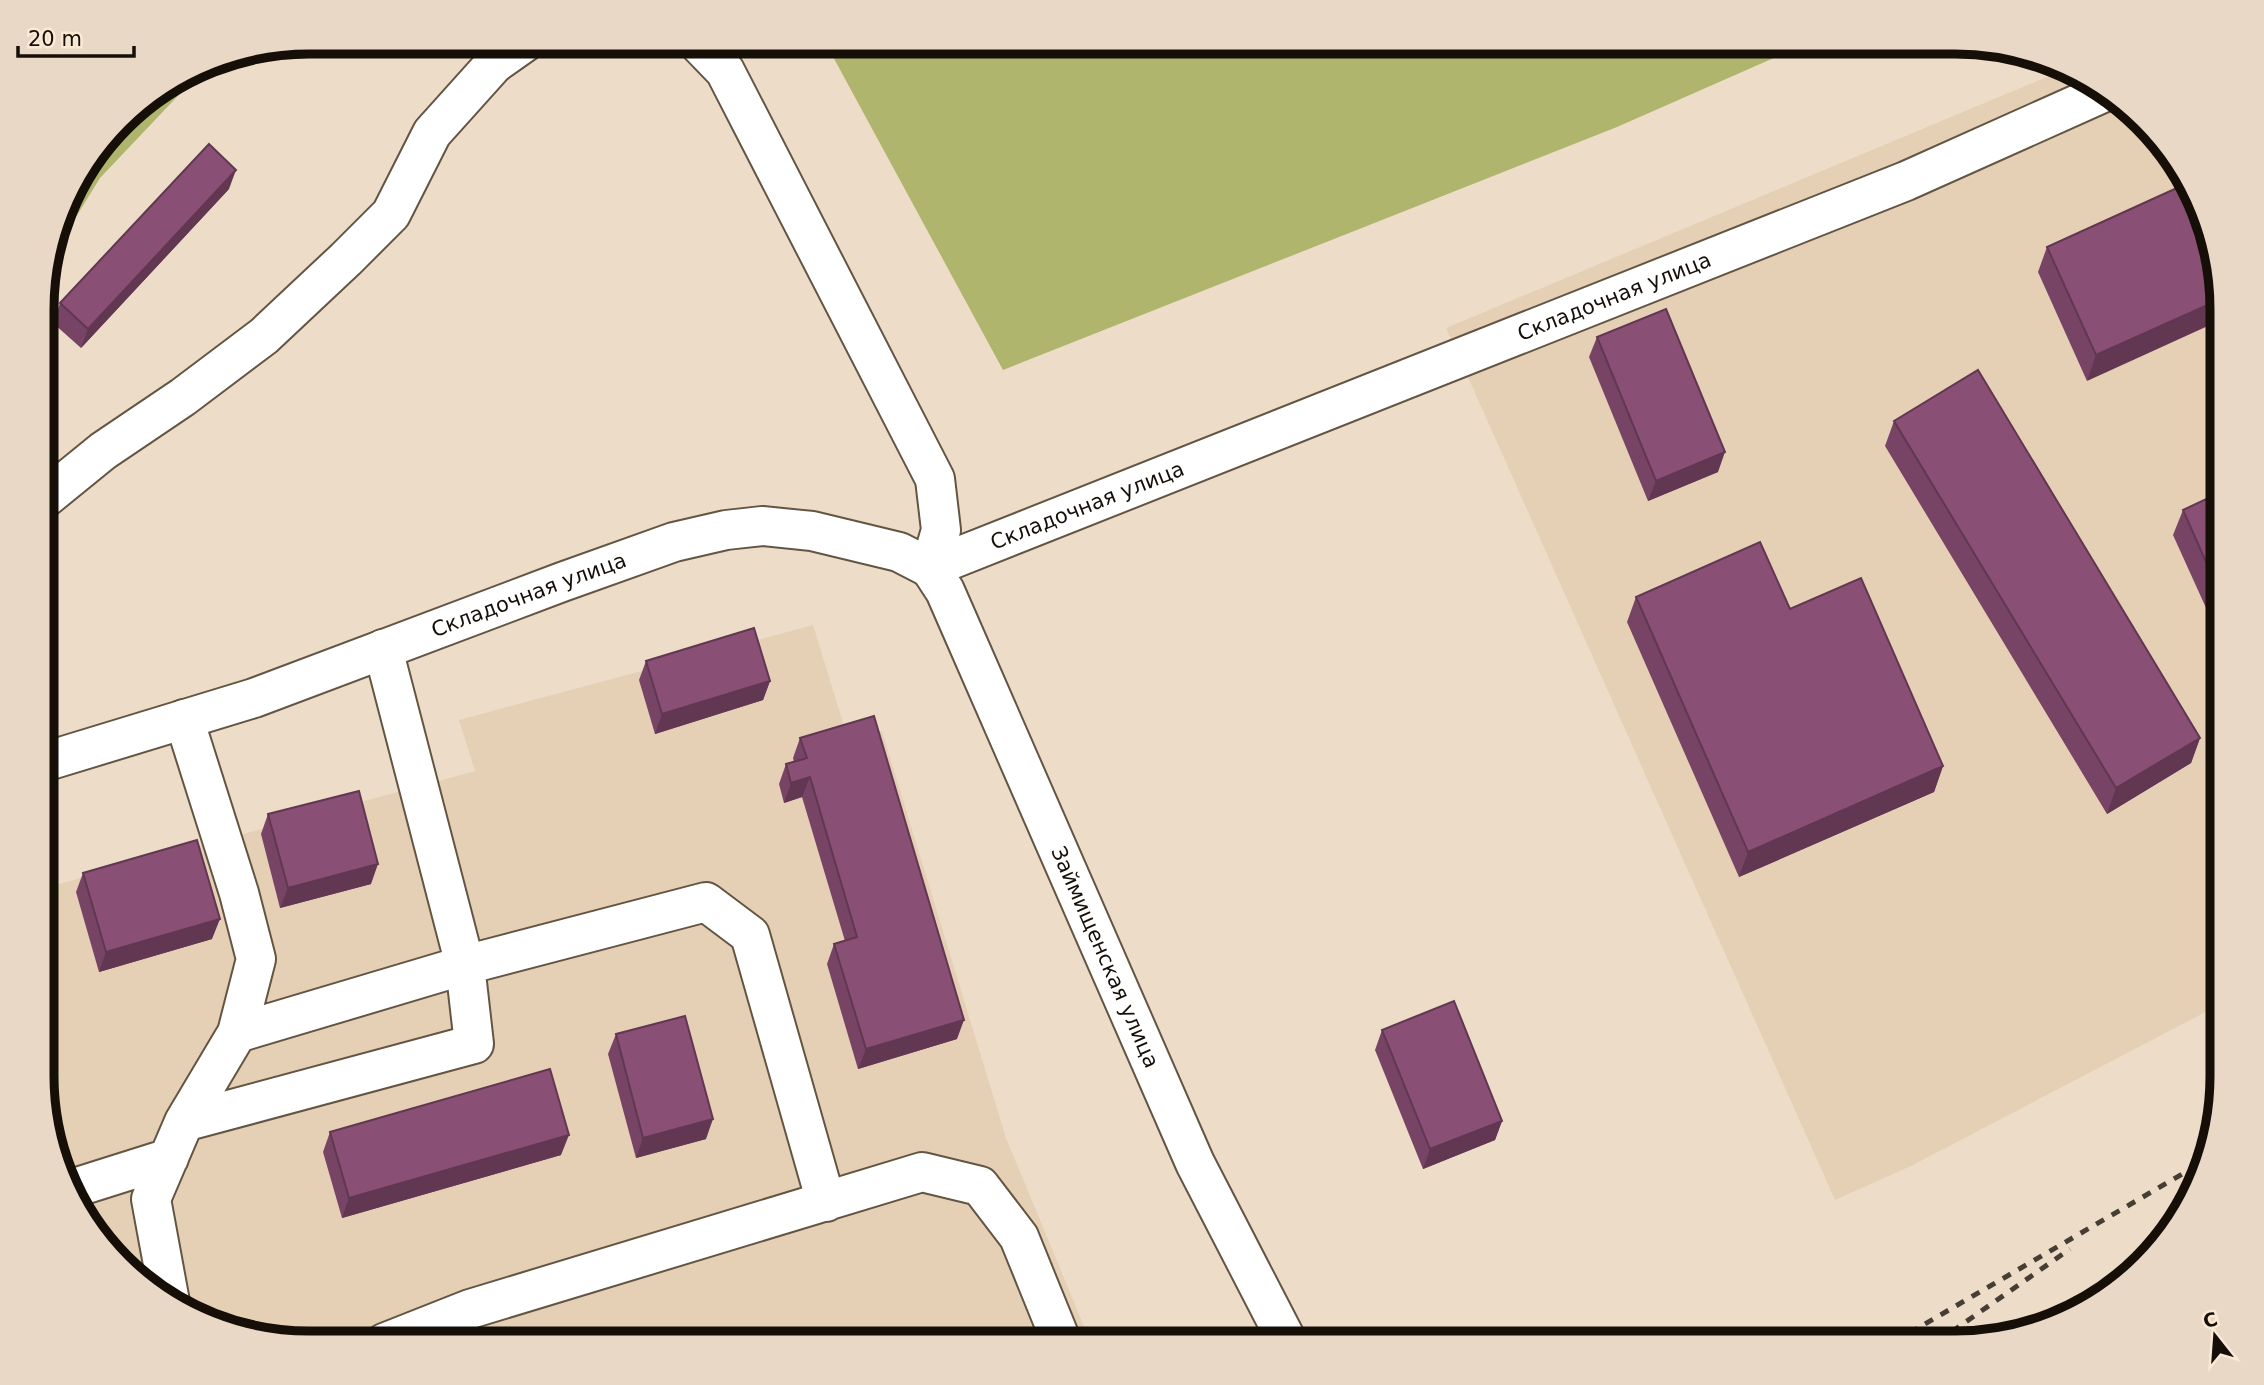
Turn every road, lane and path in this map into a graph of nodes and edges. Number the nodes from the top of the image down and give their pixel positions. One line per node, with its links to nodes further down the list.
1 (508, 54): 4 (main road)
2 (708, 54): 5 (main road)
3 (2095, 96): 5 (main road, Складочная улица)
4 (54, 491)
5 (930, 568): 6 (main road, Складочная улица); 18 (main road, Займищенская улица)
6 (383, 649): 7 (main road, Складочная улица); 9 (main road)
7 (184, 719): 8 (main road, Складочная улица); 10 (main road)
8 (54, 759)
9 (465, 965): 10 (main road); 11 (main road); 14 (main road)
10 (237, 1033): 11 (main road)
11 (184, 1122): 12 (main road)
12 (169, 1158): 13 (main road); 15 (main road)
13 (80, 1186)
14 (826, 1202): 16 (main road); 17 (main road)
15 (167, 1287)
16 (414, 1331)
17 (1057, 1331)
18 (1282, 1331)

